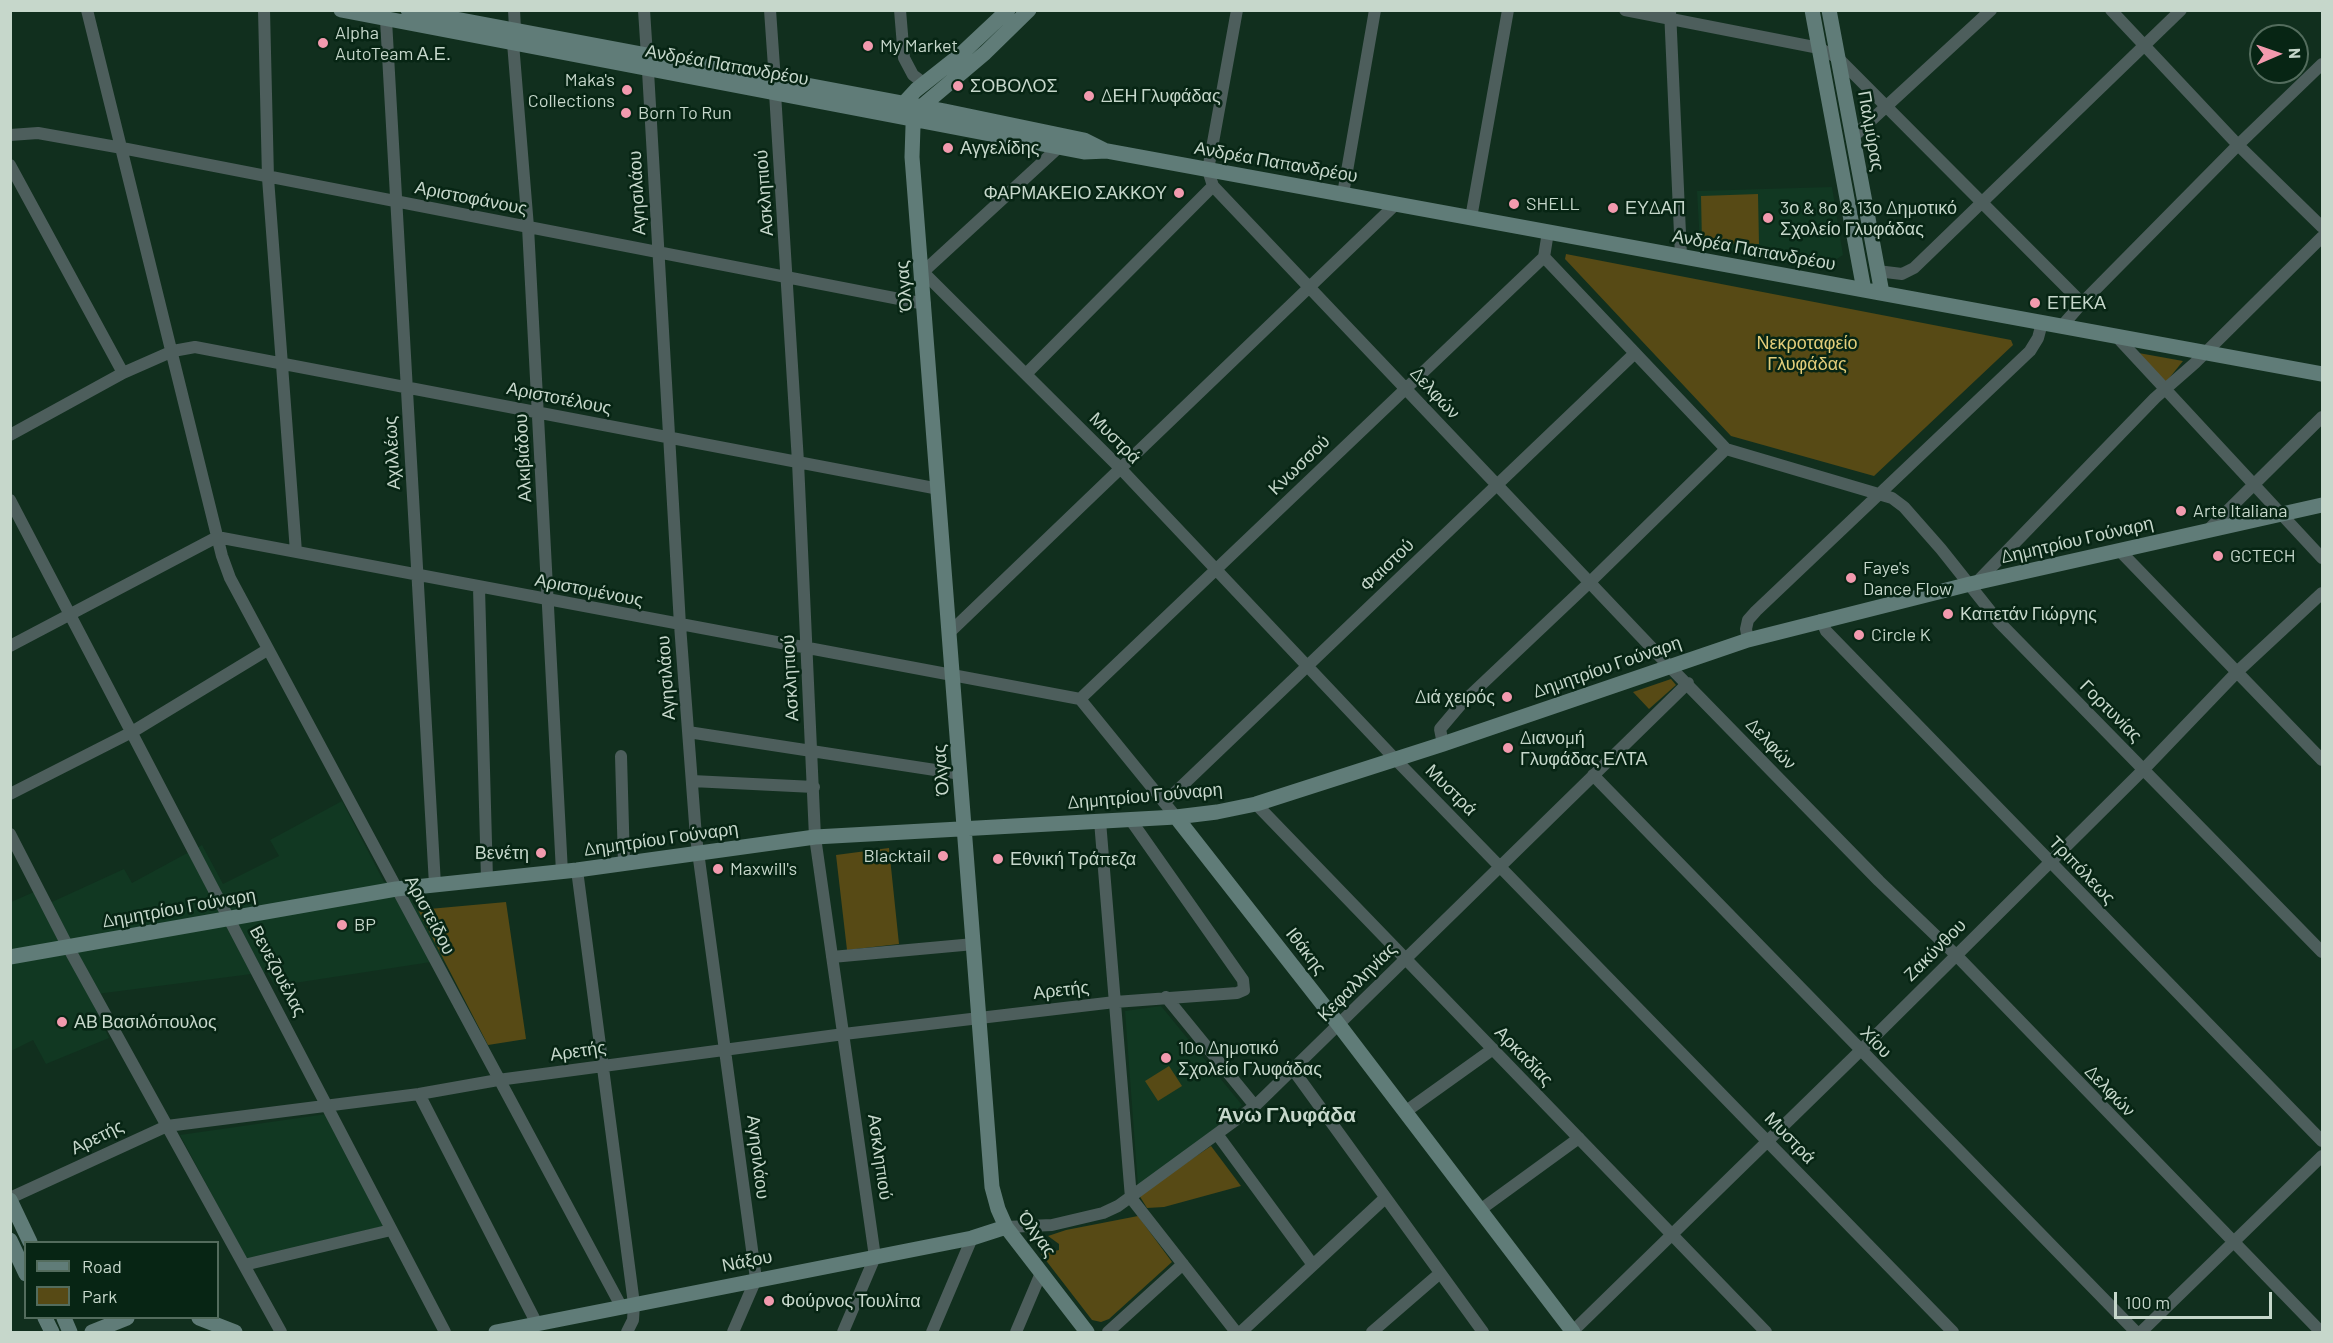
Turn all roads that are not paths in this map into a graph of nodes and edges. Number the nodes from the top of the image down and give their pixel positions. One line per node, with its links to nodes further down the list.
1 (87, 10): 36 (street, Αριστείδου)
2 (264, 10): 40 (street)
3 (341, 10): 21 (main road, Ανδρέα Παπανδρέου)
4 (408, 10): 22 (main road, Ανδρέα Παπανδρέου)
5 (514, 10): 22 (street, Αλκιβιάδου)
6 (644, 10): 26 (street, Αγησιλάου)
7 (771, 10): 29 (street, Ασκληπιού)
8 (900, 10): 28 (street)
9 (1008, 10): 28 (main road)
10 (1029, 10): 31 (main road)
11 (1237, 10): 39 (street)
12 (1374, 10): 43 (street)
13 (1508, 10): 47 (street)
14 (1625, 10): 20 (street)
15 (1812, 10): 24 (main road, Παλμύρας)
16 (1829, 10): 25 (main road, Παλμύρας)
17 (1991, 10): 30 (street)
18 (2111, 10): 23 (street)
19 (2181, 10): 23 (street)
20 (1671, 15): 24 (street); 53 (street)
21 (386, 20): 22 (main road, Ανδρέα Παπανδρέου); 45 (street, Αχιλλέως)
22 (514, 36): 26 (main road, Ανδρέα Παπανδρέου); 48 (street, Αλκιβιάδου)
23 (2145, 45): 34 (street); 44 (street)
24 (1819, 48): 25 (street); 59 (main road, Παλμύρας)
25 (1838, 58): 30 (street); 33 (main road, Παλμύρας)
26 (647, 63): 29 (main road, Ανδρέα Παπανδρέου); 52 (street, Αγησιλάου)
27 (2322, 64): 34 (street)
28 (925, 84): 31 (main road)
29 (775, 87): 31 (main road, Ανδρέα Παπανδρέου); 57 (street, Ασκληπιού)
30 (1888, 107): 33 (street); 44 (street)
31 (910, 111): 35 (main road, Ανδρέα Παπανδρέου); 37 (main road, Ανδρέα Παπανδρέου); 56 (main road, Όλγας)
32 (10, 135): 36 (street, Αριστοφάνους)
33 (1853, 137): 55 (main road, Παλμύρας)
34 (2238, 145): 49 (street); 61 (street)
35 (1059, 147): 37 (main road, Ανδρέα Παπανδρέου); 56 (street)
36 (122, 148): 40 (street, Αριστοφάνους); 66 (street, Αριστείδου)
37 (1107, 151): 39 (main road, Ανδρέα Παπανδρέου)
38 (10, 165): 41 (street)
39 (1208, 170): 42 (street, Δελφών); 43 (main road, Ανδρέα Παπανδρέου)
40 (268, 178): 45 (street, Αριστοφάνους); 69 (street)
41 (15, 186): 70 (street)
42 (1213, 186): 58 (street, Δελφών); 71 (street)
43 (1343, 194): 46 (main road, Ανδρέα Παπανδρέου)
44 (1982, 201): 55 (street); 61 (street)
45 (396, 202): 48 (street, Αριστοφάνους); 73 (street, Αχιλλέως)
46 (1396, 204): 47 (main road, Ανδρέα Παπανδρέου); 58 (street)
47 (1471, 218): 50 (main road, Ανδρέα Παπανδρέου)
48 (528, 227): 52 (street, Αριστοφάνους); 76 (street, Αλκιβιάδου)
49 (2322, 227)
50 (1548, 232): 53 (main road, Ανδρέα Παπανδρέου); 54 (street)
51 (2322, 237): 68 (street)
52 (658, 253): 57 (street, Αριστοφάνους); 79 (street, Αγησιλάου)
53 (1681, 256): 59 (main road, Ανδρέα Παπανδρέου)
54 (1544, 257): 67 (street); 74 (street, Κνωσσού)
55 (1877, 271): 60 (main road, Παλμύρας)
56 (922, 272): 62 (main road, Όλγας); 71 (street, Μυστρά)
57 (787, 277): 62 (street, Αριστοφάνους); 81 (street, Ασκληπιού)
58 (1310, 287): 74 (street, Δελφών); 82 (street)
59 (1864, 290): 60 (main road, Ανδρέα Παπανδρέου)
60 (1882, 293): 63 (main road, Ανδρέα Παπανδρέου)
61 (2082, 303): 64 (street)
62 (925, 304): 85 (main road, Όλγας)
63 (2042, 323): 64 (main road, Ανδρέα Παπανδρέου); 86 (street)
64 (2062, 326): 65 (main road, Ανδρέα Παπανδρέου)
65 (2116, 336): 68 (main road, Ανδρέα Παπανδρέου); 75 (street)
66 (172, 351): 69 (street, Αριστοτέλους); 70 (street, Αριστοτέλους); 91 (street, Αριστείδου)
67 (1635, 353): 80 (street); 83 (street, Φαιστού)
68 (2204, 353): 72 (main road, Ανδρέα Παπανδρέου); 75 (street)
69 (283, 362): 73 (street, Αριστοτέλους); 93 (street)
70 (123, 373): 78 (street, Αριστοτέλους)
71 (1026, 374): 82 (street, Μυστρά)
72 (2322, 374)
73 (407, 388): 76 (street, Αριστοτέλους); 96 (street, Αχιλλέως)
74 (1406, 388): 83 (street, Δελφών); 95 (street, Κνωσσού)
75 (2165, 390): 84 (street); 98 (street)
76 (538, 412): 79 (street, Αριστοτέλους); 101 (street, Αλκιβιάδου)
77 (2322, 417): 84 (street)
78 (10, 435)
79 (669, 437): 81 (street, Αριστοτέλους); 104 (street, Αγησιλάου)
80 (1726, 449): 86 (street, Γορτυνίας); 97 (street)
81 (798, 462): 85 (street, Αριστοτέλους); 108 (street, Ασκληπιού)
82 (1121, 469): 95 (street, Μυστρά); 105 (street)
83 (1496, 485): 97 (street, Δελφών); 111 (street, Φαιστού)
84 (2254, 486): 89 (street); 90 (street)
85 (939, 489): 105 (main road, Όλγας)
86 (1879, 494): 98 (street, Γορτυνίας); 106 (street)
87 (10, 500): 102 (street, Βενεζουέλας)
88 (2322, 505): 89 (main road, Δημητρίου Γούναρη)
89 (2280, 513): 90 (main road, Δημητρίου Γούναρη); 94 (street)
90 (2209, 530): 92 (main road, Δημητρίου Γούναρη)
91 (217, 537): 93 (street, Αριστομένους); 102 (street); 109 (street, Αριστείδου)
92 (2119, 550): 98 (main road, Δημητρίου Γούναρη); 112 (street)
93 (296, 552): 96 (street, Αριστομένους)
94 (2322, 558)
95 (1216, 568): 111 (street, Μυστρά); 115 (street, Κνωσσού)
96 (417, 577): 99 (street, Αριστομένους); 143 (street, Αχιλλέως)
97 (1590, 582): 110 (street, Δελφών); 118 (street)
98 (1973, 584): 103 (main road, Δημητρίου Γούναρη); 123 (street, Γορτυνίας)
99 (479, 588): 101 (street, Αριστομένους); 142 (street)
100 (2322, 593): 112 (street, Ζακύνθου)
101 (549, 600): 104 (street, Αριστομένους); 141 (street, Αλκιβιάδου)
102 (70, 613): 107 (street); 116 (street, Βενεζουέλας)
103 (1821, 620): 106 (main road, Δημητρίου Γούναρη); 138 (street, Τριπόλεως)
104 (680, 625): 108 (street, Αριστομένους); 117 (street, Αγησιλάου)
105 (950, 632): 113 (main road, Όλγας)
106 (1748, 640): 110 (main road, Δημητρίου Γούναρη)
107 (10, 646)
108 (807, 649): 113 (street, Αριστομένους); 119 (street, Ασκληπιού)
109 (267, 650): 116 (street); 144 (street, Αριστείδου)
110 (1669, 666): 114 (street, Δελφών); 118 (main road, Δημητρίου Γούναρη)
111 (1309, 667): 121 (street, Μυστρά); 129 (street, Φαιστού)
112 (2237, 672): 122 (street); 123 (street, Ζακύνθου)
113 (954, 676): 115 (street); 124 (main road, Όλγας)
114 (1688, 683): 125 (street, Κεφαλληνίας); 149 (street, Δελφών)
115 (1080, 699): 129 (street, Ιθάκης)
116 (132, 732): 128 (street); 145 (street, Βενεζουέλας)
117 (688, 732): 119 (street); 126 (street, Αγησιλάου)
118 (1443, 744): 121 (main road, Δημητρίου Γούναρη)
119 (812, 749): 124 (street); 127 (street, Ασκληπιού)
120 (621, 756): 139 (street)
121 (1396, 760): 130 (main road, Δημητρίου Γούναρη); 140 (street, Μυστρά)
122 (2322, 760)
123 (2144, 769): 138 (street, Ζακύνθου); 148 (street, Γορτυνίας)
124 (961, 774): 134 (main road, Όλγας)
125 (1593, 775): 140 (street, Κεφαλληνίας); 160 (street, Χίου)
126 (692, 782): 127 (street); 137 (street, Αγησιλάου)
127 (814, 787): 136 (street, Ασκληπιού)
128 (10, 794)
129 (1165, 802): 131 (street, Ιθάκης)
130 (1256, 804): 131 (main road, Δημητρίου Γούναρη); 152 (street, Αρκαδίας)
131 (1176, 817): 132 (main road, Δημητρίου Γούναρη); 156 (main road, Ιθάκης)
132 (1130, 819): 133 (main road, Δημητρίου Γούναρη); 153 (street, Αρετής)
133 (1100, 821): 134 (main road, Δημητρίου Γούναρη); 154 (street)
134 (965, 828): 136 (main road, Δημητρίου Γούναρη); 146 (main road, Όλγας)
135 (10, 834): 147 (street)
136 (815, 837): 137 (main road, Δημητρίου Γούναρη); 151 (street, Ασκληπιού)
137 (698, 853): 139 (main road, Δημητρίου Γούναρη); 158 (street, Αγησιλάου)
138 (2050, 862): 149 (street, Ζακύνθου); 172 (street, Τριπόλεως)
139 (624, 863): 141 (main road, Δημητρίου Γούναρη)
140 (1502, 867): 152 (street, Κεφαλληνίας); 171 (street, Μυστρά)
141 (569, 871): 142 (main road, Δημητρίου Γούναρη); 161 (street, Αλκιβιάδου)
142 (487, 879): 143 (main road, Δημητρίου Γούναρη)
143 (435, 885): 144 (main road, Δημητρίου Γούναρη)
144 (396, 889): 145 (main road, Δημητρίου Γούναρη); 163 (street, Αριστείδου)
145 (230, 919): 147 (main road, Δημητρίου Γούναρη); 165 (street, Βενεζουέλας)
146 (974, 944): 151 (street); 155 (main road, Όλγας)
147 (68, 947): 150 (main road, Δημητρίου Γούναρη); 168 (street)
148 (2322, 952)
149 (1956, 955): 160 (street, Ζακύνθου); 184 (street, Δελφών)
150 (10, 957)
151 (832, 957): 157 (street, Ασκληπιού)
152 (1405, 959): 156 (street, Κεφαλληνίας); 159 (street, Αρκαδίας)
153 (1166, 997): 154 (street, Αρετής); 166 (street)
154 (1115, 1002): 155 (street, Αρετής); 174 (street)
155 (980, 1017): 157 (street, Αρετής); 178 (main road, Όλγας)
156 (1339, 1025): 162 (street, Κεφαλληνίας); 167 (main road, Ιθάκης)
157 (844, 1034): 158 (street, Αρετής); 185 (street, Ασκληπιού)
158 (726, 1049): 161 (street, Αρετής); 192 (street, Αγησιλάου)
159 (1493, 1049): 167 (street); 170 (street, Αρκαδίας)
160 (1860, 1051): 171 (street, Ζακύνθου); 216 (street, Χίου)
161 (601, 1066): 163 (street, Αρετής); 193 (street, Αλκιβιάδου)
162 (1294, 1071): 166 (street, Κεφαλληνίας); 176 (street)
163 (498, 1080): 164 (street, Αρετής); 193 (street, Αριστείδου)
164 (419, 1094): 165 (street, Αρετής); 196 (street)
165 (328, 1106): 168 (street, Αρετής); 179 (street, Βενεζουέλας)
166 (1255, 1106): 169 (street, Κεφαλληνίας)
167 (1405, 1112): 177 (main road, Ιθάκης)
168 (167, 1126): 175 (street, Αρετής); 187 (street)
169 (1217, 1134): 174 (street, Κεφαλληνίας); 188 (street)
170 (1579, 1138): 177 (street); 180 (street, Αρκαδίας)
171 (1767, 1141): 180 (street, Ζακύνθου); 215 (street, Μυστρά)
172 (2322, 1141)
173 (2322, 1156): 184 (street)
174 (1131, 1198): 178 (street, Κεφαλληνίας); 186 (street)
175 (10, 1199): 183 (main road)
176 (1384, 1199): 188 (street); 191 (street)
177 (1480, 1210): 213 (main road, Ιθάκης)
178 (1006, 1227): 181 (main road, Νάξου); 190 (main road, Όλγας)
179 (392, 1230): 187 (street); 201 (street, Βενεζουέλας)
180 (1672, 1235): 213 (street, Ζακύνθου); 214 (street, Αρκαδίας)
181 (972, 1238): 185 (main road, Νάξου); 206 (street)
182 (10, 1240): 189 (main road)
183 (30, 1241)
184 (2233, 1242): 217 (street); 218 (street, Δελφών)
185 (875, 1257): 192 (main road, Νάξου); 205 (street)
186 (1183, 1264): 209 (street); 210 (street)
187 (244, 1265): 200 (street)
188 (1313, 1265): 211 (street)
189 (24, 1270)
190 (1041, 1273): 207 (street); 208 (main road, Όλγας)
191 (1439, 1274): 197 (street); 212 (street)
192 (756, 1279): 193 (main road, Νάξου); 204 (street)
193 (627, 1305): 196 (main road, Νάξου); 203 (street)
194 (122, 1319): 198 (main road)
195 (204, 1319): 199 (main road)
196 (537, 1324): 202 (main road, Νάξου)
197 (1377, 1331)
198 (92, 1332)
199 (235, 1332)
200 (281, 1332)
201 (446, 1332)
202 (496, 1332)
203 (627, 1332)
204 (733, 1332)
205 (843, 1332)
206 (932, 1332)
207 (1016, 1332)
208 (1087, 1332)
209 (1108, 1332)
210 (1236, 1332)
211 (1241, 1332)
212 (1483, 1332)
213 (1573, 1332)
214 (1766, 1332)
215 (1953, 1332)
216 (2136, 1332)
217 (2141, 1332)
218 (2321, 1332)

